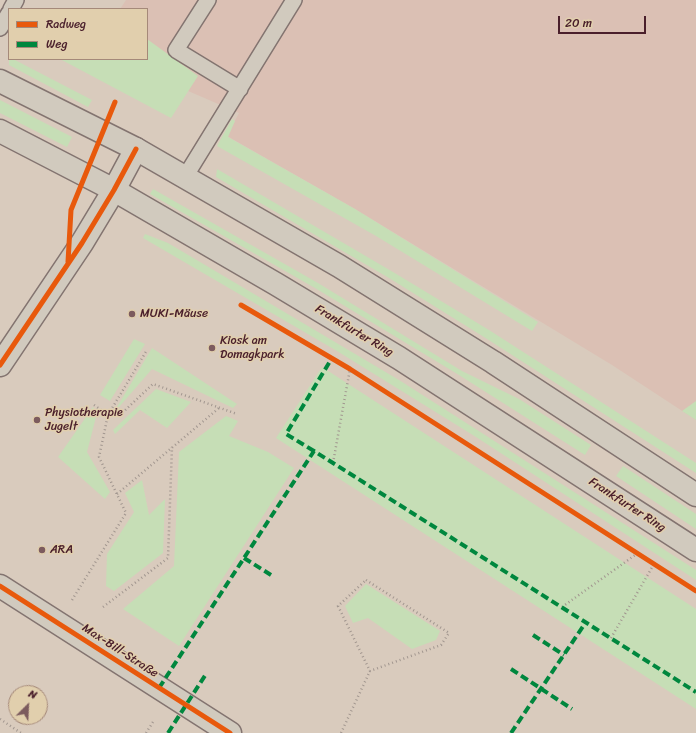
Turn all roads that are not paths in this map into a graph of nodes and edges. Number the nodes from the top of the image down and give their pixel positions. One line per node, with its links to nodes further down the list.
1 (208, 0): 6 (lane)
2 (294, 0): 6 (lane)
3 (8, 15): 4 (lane)
4 (0, 28)
5 (0, 81): 8 (main road)
6 (240, 89): 9 (lane)
7 (0, 131): 10 (main road, Frankfurter Ring)
8 (136, 149): 9 (main road); 10 (main road)
9 (185, 176): 12 (main road)
10 (114, 190): 11 (main road); 13 (main road, Frankfurter Ring)
11 (0, 364)
12 (696, 495)
13 (696, 550)
14 (0, 586): 15 (main road, Max-Bill-Straße)
15 (230, 733)

